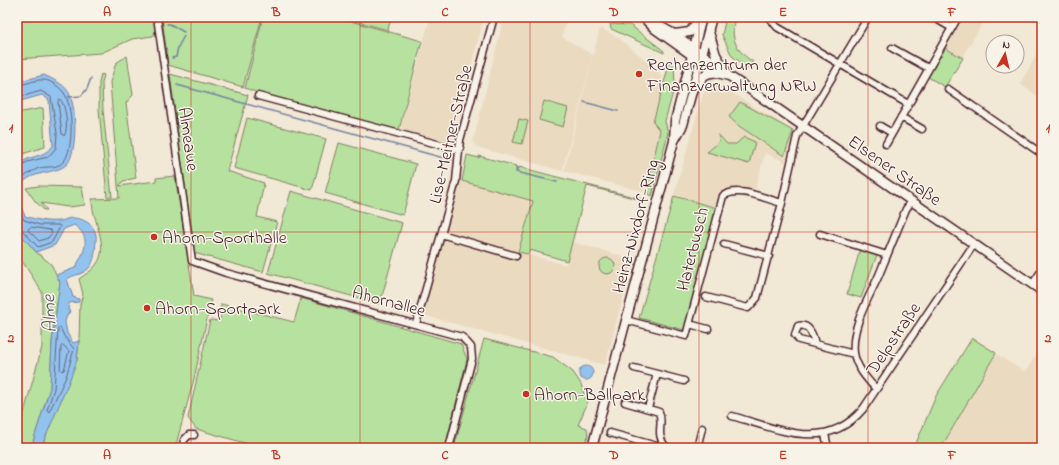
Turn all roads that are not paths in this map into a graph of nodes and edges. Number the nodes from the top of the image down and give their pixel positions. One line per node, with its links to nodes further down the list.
1 (157, 17): 43 (street, Almeaue)
2 (494, 17): 32 (street, Lise-Meitner-Straße)
3 (699, 17): 13 (street)
4 (702, 17): 15 (street, Heinz-Nixdorf-Ring)
5 (712, 17): 12 (street, Heinz-Nixdorf-Ring)
6 (769, 17): 17 (street)
7 (868, 17): 17 (street, Haterbusch)
8 (933, 17): 11 (street)
9 (958, 17): 11 (street)
10 (644, 18): 13 (street); 15 (street)
11 (952, 28): 18 (street)
12 (709, 30): 16 (street, Heinz-Nixdorf-Ring); 20 (street)
13 (674, 34): 15 (street)
14 (892, 48): 18 (street)
15 (693, 52): 16 (street, Elsener Straße); 30 (street, Heinz-Nixdorf-Ring)
16 (701, 58): 19 (street, Elsener Straße); 20 (street, Elsener Straße); 23 (street, Heinz-Nixdorf-Ring)
17 (840, 65): 24 (street); 26 (street, Haterbusch)
18 (928, 68): 24 (street)
19 (717, 73): 20 (street, Elsener Straße); 23 (street)
20 (727, 74): 26 (street, Elsener Straße)
21 (948, 89): 33 (street)
22 (258, 96): 32 (street)
23 (691, 96): 30 (street, Heinz-Nixdorf-Ring)
24 (908, 104): 25 (street)
25 (901, 117): 28 (street); 29 (street)
26 (803, 126): 34 (street, Elsener Straße); 35 (street, Haterbusch)
27 (880, 126): 29 (street)
28 (922, 129)
29 (892, 133): 31 (street)
30 (674, 141): 48 (street, Heinz-Nixdorf-Ring)
31 (886, 144)
32 (458, 148): 36 (street, Lise-Meitner-Straße)
33 (1042, 154)
34 (912, 201): 39 (street, Elsener Straße); 40 (street)
35 (782, 204): 42 (street, Haterbusch); 50 (street, Haterbusch)
36 (441, 234): 41 (street); 49 (street, Lise-Meitner-Straße)
37 (820, 234): 40 (street)
38 (724, 244): 42 (street, Haterbusch)
39 (974, 244): 45 (street, Elsener Straße); 57 (street, Delpstraße)
40 (887, 255): 53 (street)
41 (516, 256)
42 (769, 256): 47 (street, Haterbusch)
43 (194, 264): 49 (street, Ahornallee)
44 (1042, 270): 45 (street)
45 (1032, 285): 46 (street, Elsener Straße)
46 (1042, 291)
47 (706, 297)
48 (626, 320): 50 (street, Heinz-Nixdorf-Ring); 68 (street, Heinz-Nixdorf-Ring)
49 (416, 324): 67 (street, Ahornallee)
50 (689, 324): 51 (street)
51 (708, 329)
52 (815, 344): 53 (street)
53 (854, 354): 57 (street)
54 (634, 368): 55 (street)
55 (657, 374): 56 (street); 59 (street)
56 (684, 381)
57 (876, 389): 63 (street, Delpstraße)
58 (625, 402): 59 (street)
59 (648, 408): 65 (street)
60 (732, 416): 63 (street, Delpstraße)
61 (702, 428): 70 (street)
62 (610, 433): 65 (street)
63 (824, 434): 71 (street)
64 (194, 435): 66 (street)
65 (661, 447): 69 (street)
66 (182, 448)
67 (449, 448)
68 (592, 448)
69 (673, 448)
70 (697, 448)
71 (828, 448)

